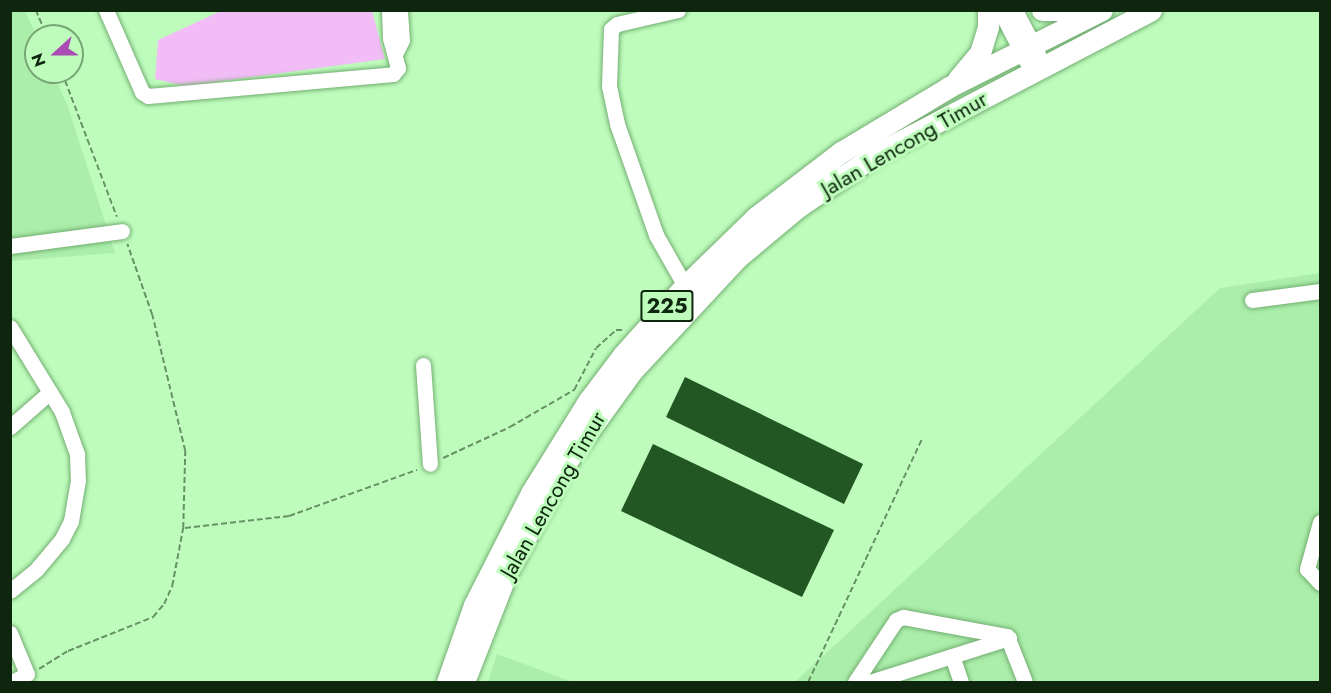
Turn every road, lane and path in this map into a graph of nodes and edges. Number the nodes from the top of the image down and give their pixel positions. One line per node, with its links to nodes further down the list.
1 (36, 10): 14 (path)
2 (106, 10): 15 (street)
3 (388, 10): 15 (street)
4 (400, 10): 15 (street)
5 (678, 10): 22 (street)
6 (988, 10): 18 (highway)
7 (1000, 10): 16 (street)
8 (1015, 10): 16 (street)
9 (1042, 10): 10 (highway)
10 (1080, 10)
11 (1102, 10): 16 (highway, Jalan Lencong Timur / 225)
12 (1124, 10): 16 (highway, 225)
13 (1150, 10): 19 (highway, Jalan Lencong Timur / 225)
14 (42, 24)
15 (396, 52)
16 (1030, 53): 18 (highway, Jalan Lencong Timur / 225); 19 (highway, 225)
17 (67, 84): 20 (path)
18 (949, 87): 22 (highway, Jalan Lencong Timur / 225)
19 (878, 153): 41 (highway, Jalan Lencong Timur / 225)
20 (122, 231): 21 (street); 37 (path)
21 (10, 246)
22 (685, 286): 40 (highway, Jalan Lencong Timur / 225)
23 (1320, 291): 24 (street)
24 (1252, 300)
25 (10, 327): 27 (street)
26 (423, 365): 30 (street)
27 (50, 392): 28 (street); 33 (street)
28 (10, 427)
29 (922, 439): 42 (path)
30 (430, 464)
31 (1320, 522): 32 (street)
32 (1320, 583)
33 (10, 591)
34 (10, 633): 37 (street)
35 (1009, 638): 36 (street); 43 (street); 46 (street)
36 (952, 656): 38 (street); 45 (street)
37 (27, 674): 39 (street)
38 (888, 680): 44 (street)
39 (12, 682)
40 (447, 682)
41 (464, 682)
42 (808, 682)
43 (855, 682)
44 (870, 682)
45 (961, 682)
46 (1025, 682)

